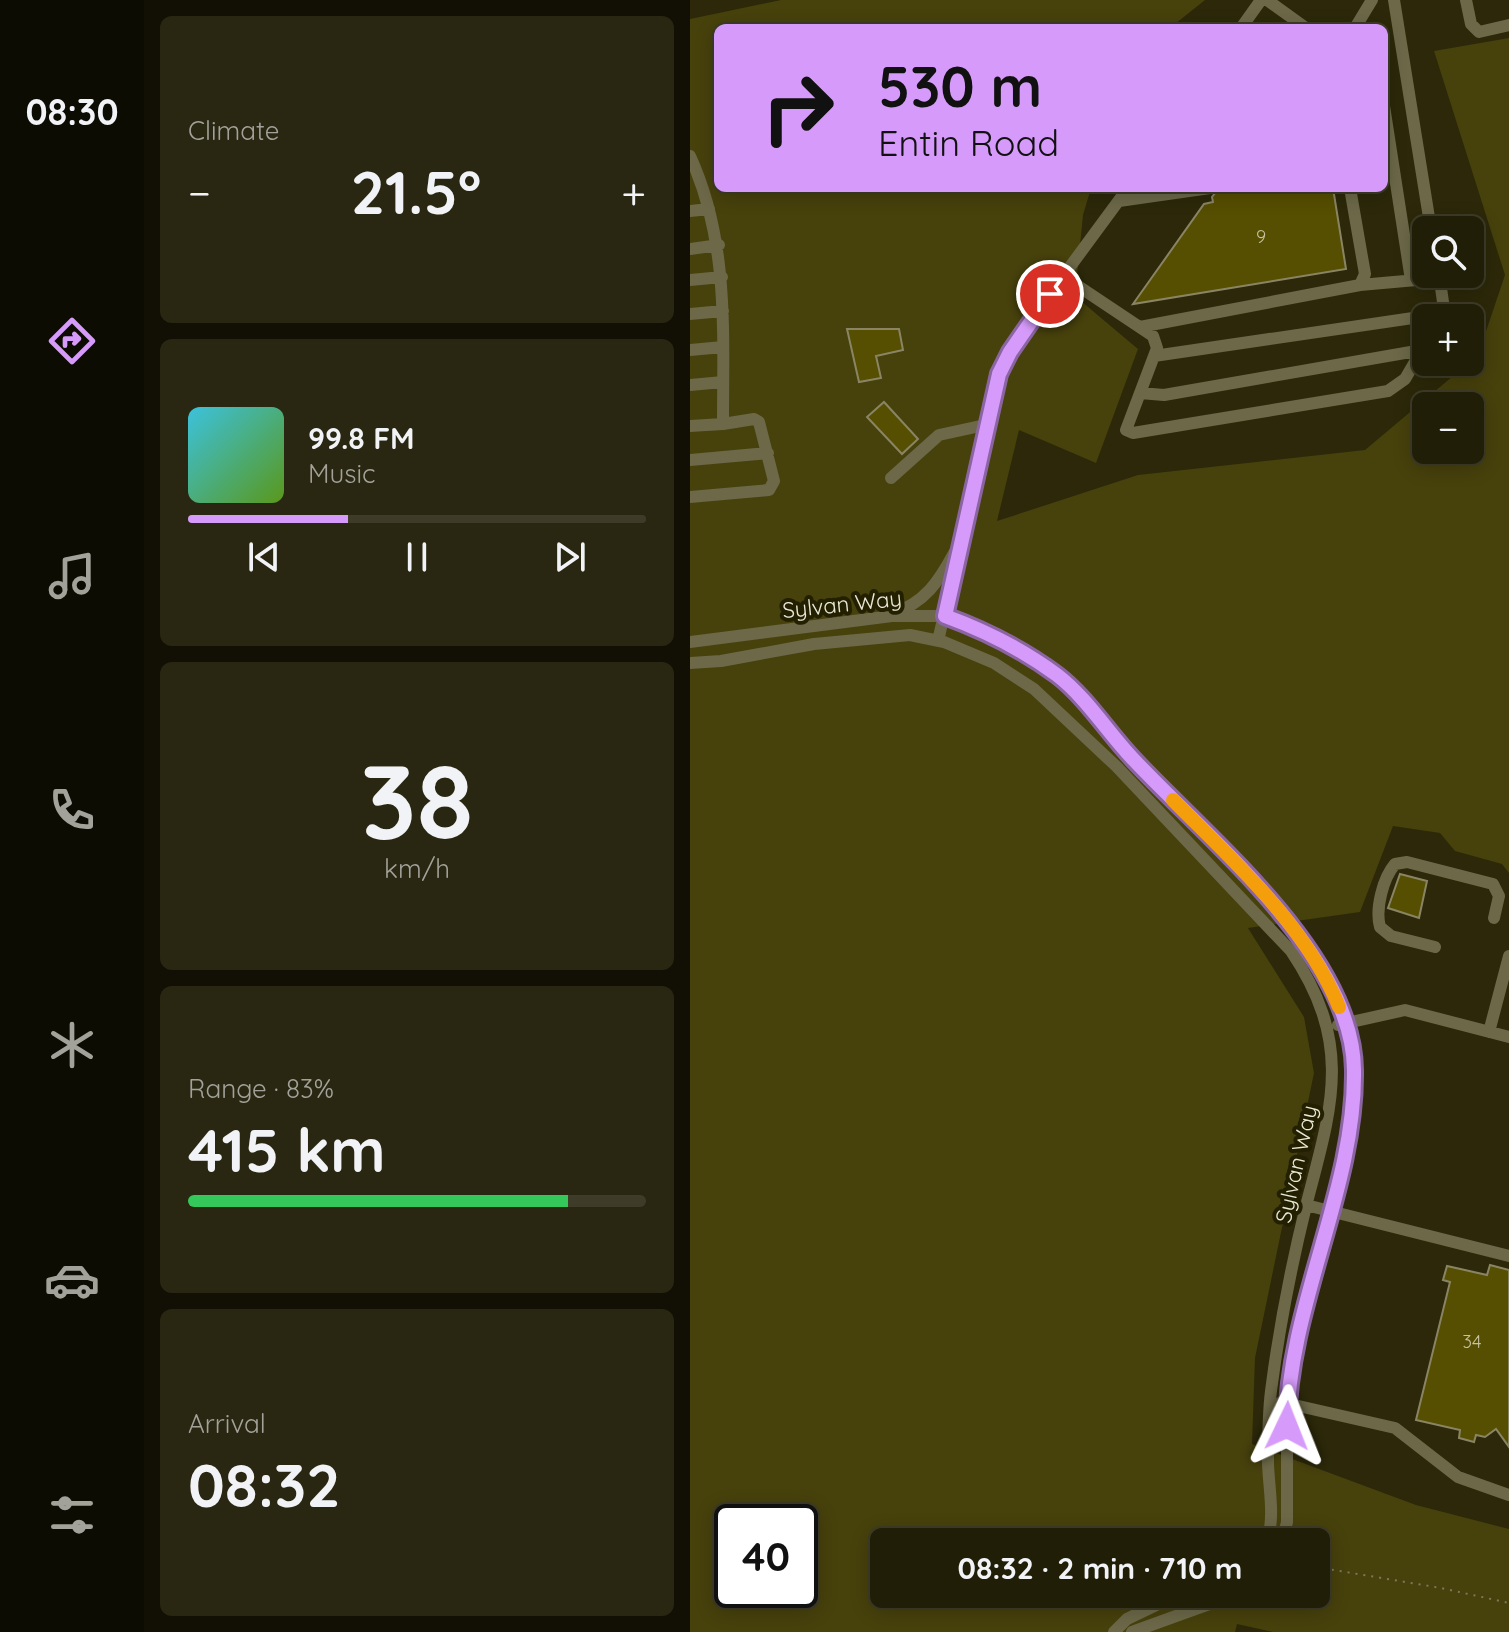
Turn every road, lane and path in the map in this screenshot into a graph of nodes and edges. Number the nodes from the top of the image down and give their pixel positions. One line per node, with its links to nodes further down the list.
1 (1261, 0): 6 (street)
2 (1267, 0): 7 (street)
3 (1372, 0): 8 (street)
4 (1394, 0): 19 (street)
5 (1466, 0): 9 (street)
6 (1244, 24)
7 (1300, 24)
8 (1362, 24)
9 (1509, 25)
10 (1388, 132): 25 (street)
11 (690, 156): 12 (street)
12 (695, 176): 17 (street)
13 (1125, 192): 16 (street)
14 (1182, 192): 16 (street)
15 (1351, 192): 26 (street)
16 (1119, 201): 22 (street)
17 (709, 209): 18 (street); 20 (street)
18 (690, 211)
19 (1429, 216)
20 (719, 245): 21 (street); 23 (street)
21 (690, 249)
22 (1063, 276): 30 (street); 40 (street)
23 (722, 277): 24 (street); 27 (street)
24 (690, 280)
25 (1411, 280): 26 (street)
26 (1360, 285): 30 (street)
27 (723, 311): 28 (street); 31 (street)
28 (690, 314)
29 (1412, 320): 34 (street)
30 (1140, 327): 34 (street)
31 (723, 347): 33 (street); 36 (street)
32 (1412, 349): 38 (street)
33 (690, 350)
34 (1154, 356): 38 (street)
35 (1412, 367): 38 (street)
36 (723, 382): 37 (street); 39 (street)
37 (690, 385)
38 (1140, 393)
39 (723, 424): 41 (street); 42 (street)
40 (985, 425): 44 (street); 46 (street)
41 (690, 426)
42 (768, 453): 43 (street); 45 (street)
43 (690, 460)
44 (891, 478)
45 (690, 497)
46 (961, 539): 47 (street); 48 (street)
47 (945, 616): 48 (street, Sylvan Way); 49 (street); 52 (street, Sylvan Way)
48 (879, 617): 50 (street, Sylvan Way)
49 (938, 641): 51 (street, Sylvan Way); 53 (street, Sylvan Way)
50 (690, 642)
51 (690, 663)
52 (1216, 845): 53 (street); 57 (street, Sylvan Way)
53 (1204, 858): 58 (street, Sylvan Way)
54 (1494, 918): 55 (street)
55 (1435, 947)
56 (1509, 956): 59 (street)
57 (1346, 1023): 58 (street); 59 (street); 62 (street, Sylvan Way)
58 (1327, 1028): 61 (street, Sylvan Way)
59 (1489, 1032): 60 (street)
60 (1509, 1037)
61 (1306, 1205): 62 (street); 64 (street, Sylvan Way)
62 (1329, 1211): 63 (street); 65 (street, Sylvan Way)
63 (1509, 1256)
64 (1270, 1400): 65 (street); 67 (street, Sylvan Way)
65 (1287, 1402): 66 (street); 68 (street, Sylvan Way)
66 (1509, 1495)
67 (1269, 1528)
68 (1286, 1528)
69 (1330, 1569): 70 (path)
70 (1509, 1603)
71 (1150, 1608): 73 (street)
72 (1198, 1608): 74 (street)
73 (1114, 1632)
74 (1132, 1632)

